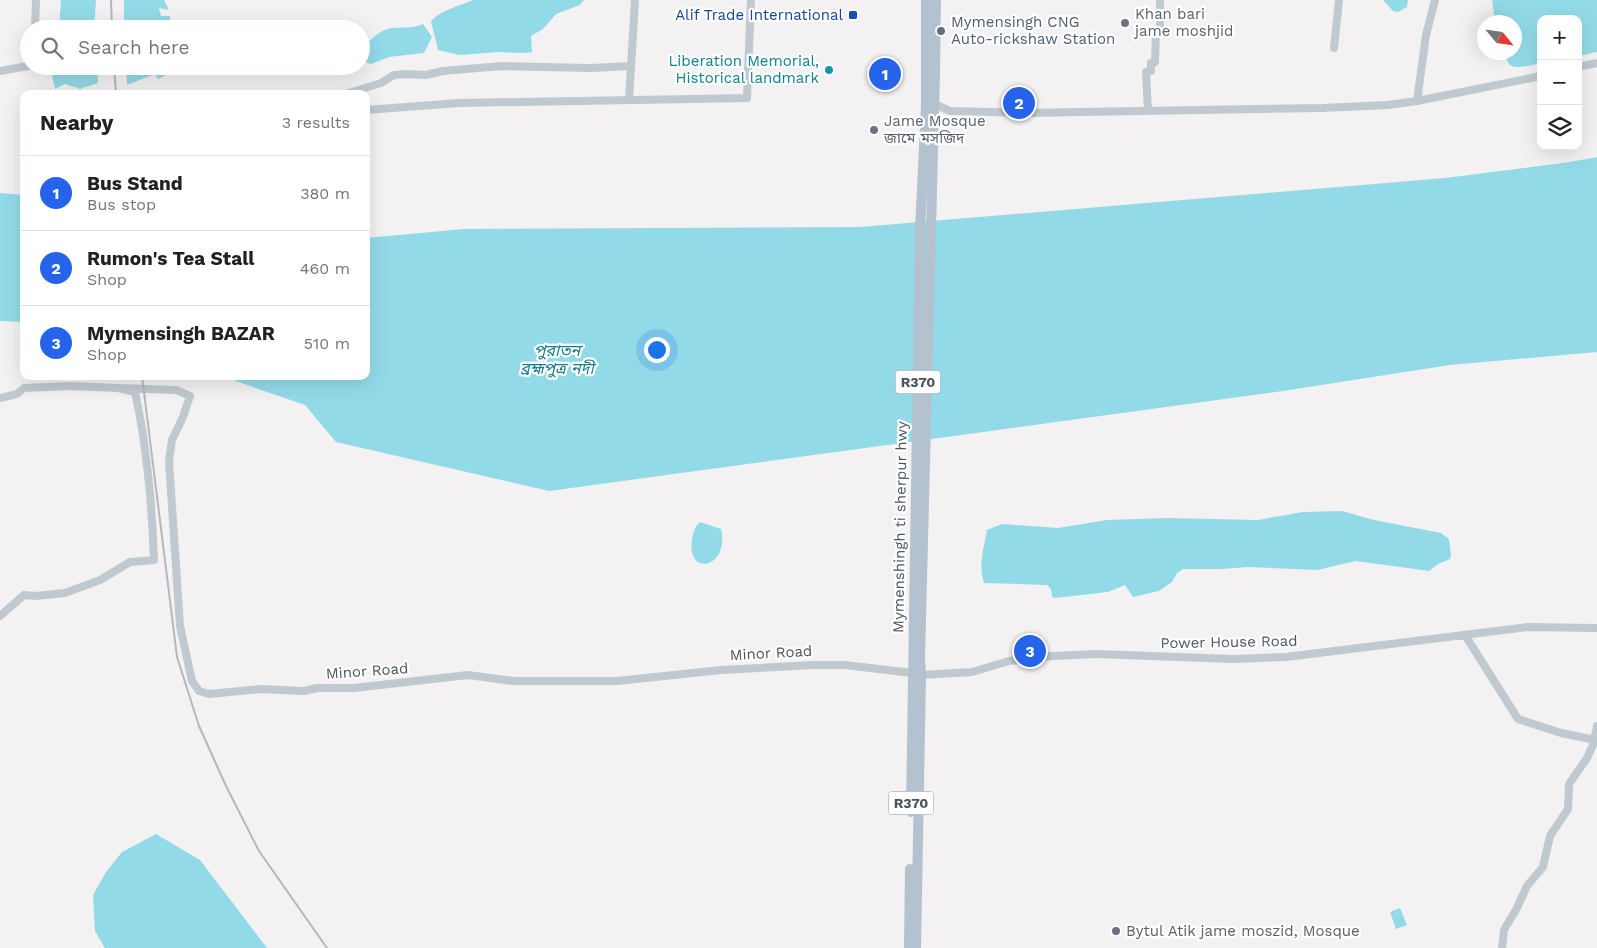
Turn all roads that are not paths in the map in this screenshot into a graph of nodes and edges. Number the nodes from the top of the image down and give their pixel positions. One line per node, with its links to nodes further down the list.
1 (36, 0): 9 (street)
2 (635, 0): 12 (street)
3 (751, 0): 18 (street)
4 (936, 0): 20 (main road)
5 (1160, 0): 22 (street)
6 (1339, 0): 10 (street)
7 (1435, 0): 19 (street)
8 (925, 2): 20 (main road)
9 (35, 20)
10 (1334, 48)
11 (1597, 63): 13 (street)
12 (630, 66): 17 (street); 18 (street)
13 (1582, 66)
14 (20, 67): 15 (street)
15 (0, 70)
16 (1537, 77): 19 (street)
17 (358, 90)
18 (629, 100): 21 (street)
19 (1417, 101): 22 (street)
20 (931, 105): 22 (street); 28 (main road, Mymenshingh ti sherpur hwy / R370)
21 (370, 110)
22 (1148, 111)
23 (118, 388): 24 (street); 25 (street); 28 (street, Minor Road)
24 (0, 398)
25 (0, 616)
26 (1597, 628): 27 (street, Power House Road)
27 (1465, 635): 28 (street, Power House Road); 30 (street)
28 (917, 674): 31 (main road, Mymenshingh ti sherpur hwy / R370); 32 (main road, Mymenshingh ti sherpur hwy / R370)
29 (1597, 726): 30 (street)
30 (1595, 740): 33 (street)
31 (909, 948)
32 (916, 948)
33 (1502, 948)

